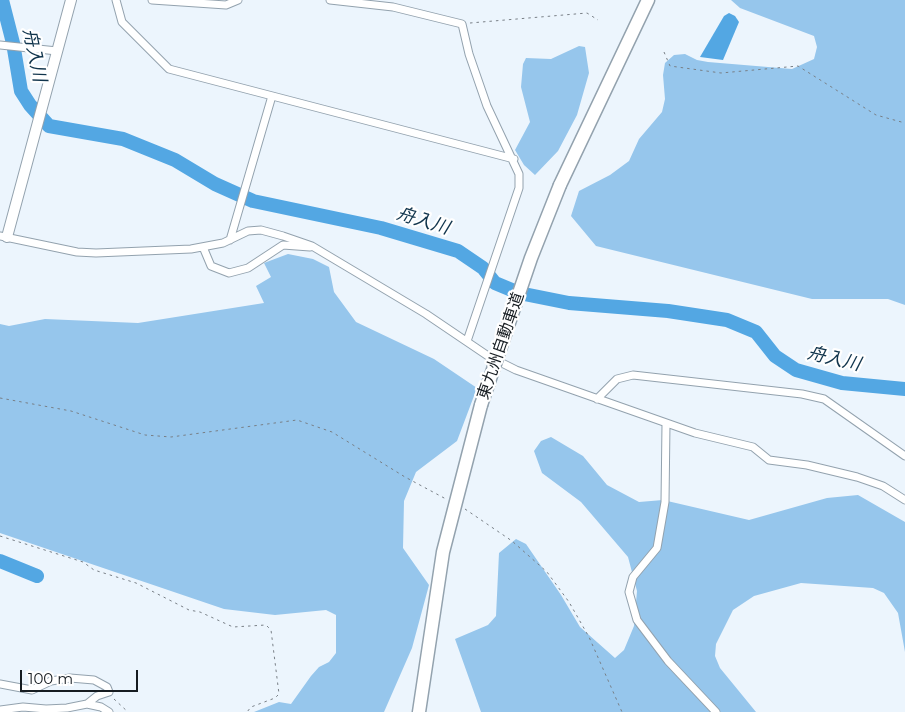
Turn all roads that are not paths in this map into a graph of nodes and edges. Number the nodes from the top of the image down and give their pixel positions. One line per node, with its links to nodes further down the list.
1 (71, 0): 8 (street)
2 (116, 0): 9 (street)
3 (152, 0): 4 (street)
4 (238, 0)
5 (330, 0): 10 (street)
6 (648, 0): 24 (highway, 東九州自動車道, bridge)
7 (0, 45): 8 (street)
8 (57, 51): 11 (street)
9 (272, 96): 10 (street); 12 (street)
10 (514, 159): 15 (street)
11 (3, 236): 14 (street)
12 (230, 240): 13 (street); 14 (street)
13 (312, 246): 14 (street); 15 (street)
14 (203, 247)
15 (467, 341): 16 (street)
16 (597, 400): 17 (street); 18 (street)
17 (666, 424): 19 (street); 25 (street)
18 (905, 456)
19 (905, 500)
20 (0, 684): 21 (street)
21 (87, 704): 22 (street); 23 (street)
22 (0, 710)
23 (108, 712)
24 (419, 712)
25 (716, 712)

